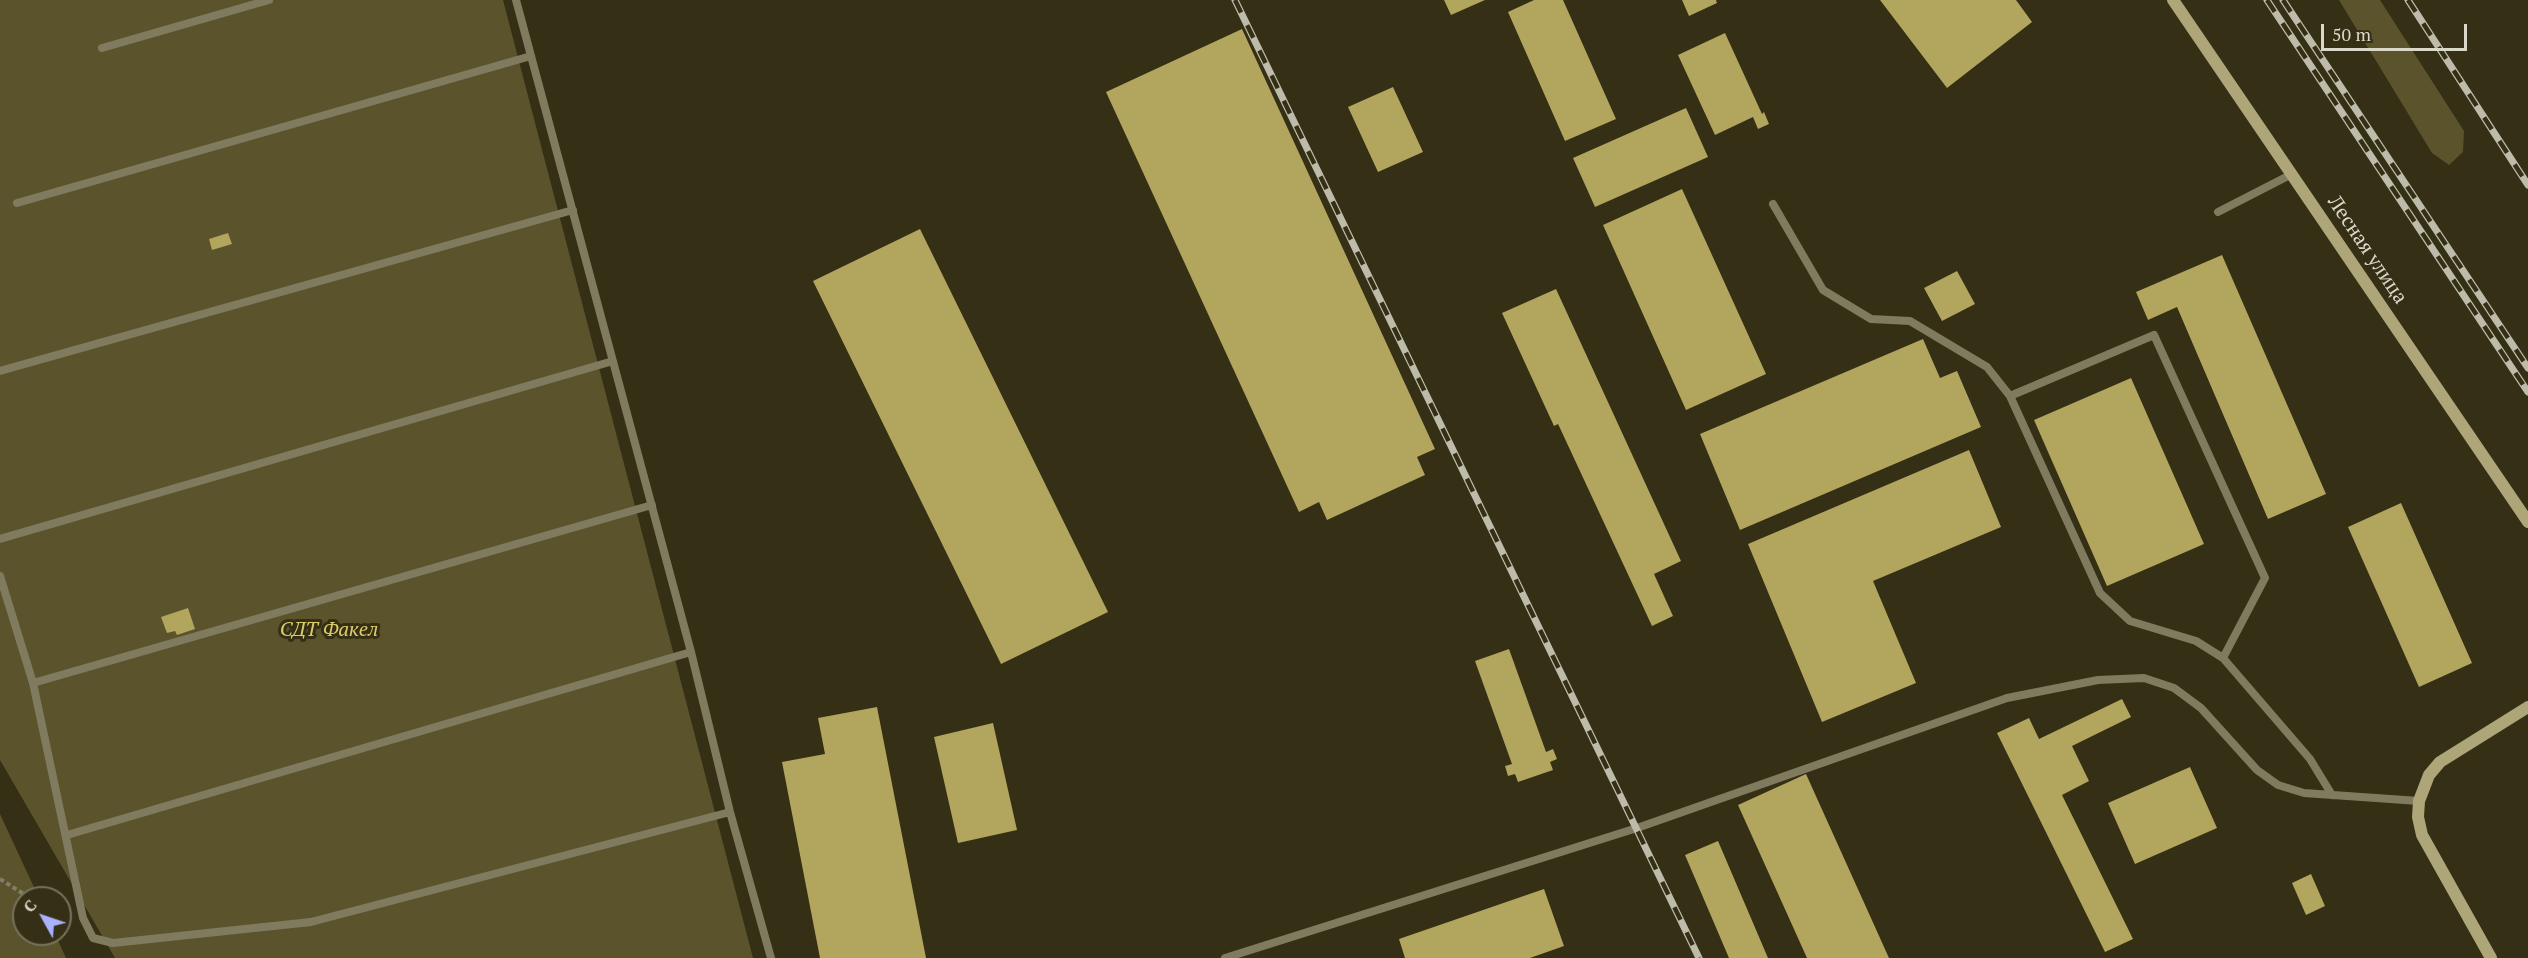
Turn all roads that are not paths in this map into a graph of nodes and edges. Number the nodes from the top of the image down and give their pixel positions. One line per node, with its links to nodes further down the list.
1 (269, 0): 4 (lane)
2 (516, 0): 5 (lane)
3 (2173, 0): 6 (street, Лесная улица)
4 (102, 48)
5 (531, 56): 7 (lane); 9 (lane)
6 (2292, 174): 10 (lane); 15 (street, Лесная улица)
7 (17, 203)
8 (1773, 204): 13 (lane)
9 (573, 210): 11 (lane); 12 (lane)
10 (2218, 212)
11 (613, 361): 14 (lane); 16 (lane)
12 (0, 371)
13 (2010, 396): 19 (lane); 19 (lane)
14 (651, 506): 18 (lane); 20 (lane)
15 (2528, 522)
16 (0, 539)
17 (0, 576): 20 (lane)
18 (691, 652): 24 (lane); 25 (lane)
19 (2223, 658): 22 (lane)
20 (33, 683): 25 (lane)
21 (2528, 707): 23 (street)
22 (2332, 795): 23 (lane); 27 (lane)
23 (2419, 801): 28 (street)
24 (730, 812): 25 (lane); 26 (lane)
25 (67, 835)
26 (771, 958)
27 (1225, 958)
28 (2491, 958)

